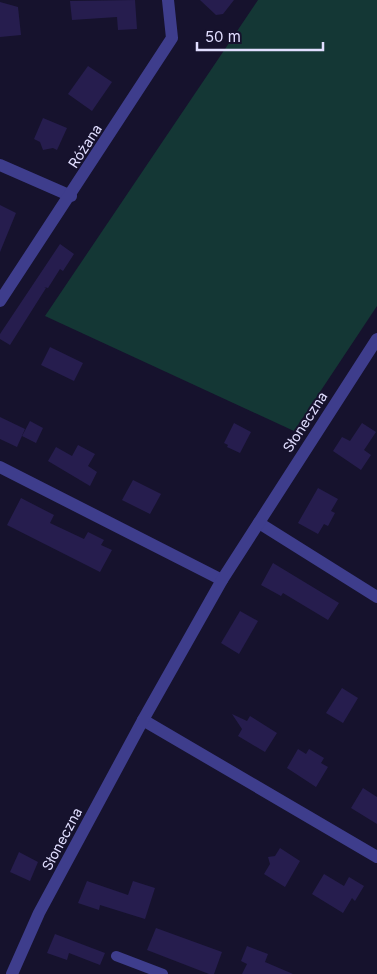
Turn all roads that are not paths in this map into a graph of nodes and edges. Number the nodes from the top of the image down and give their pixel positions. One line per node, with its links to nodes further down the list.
1 (168, 0): 3 (street, Różana)
2 (0, 166): 3 (street)
3 (71, 196): 4 (street, Różana)
4 (0, 301)
5 (377, 339): 7 (street, Słoneczna)
6 (0, 467): 8 (street)
7 (259, 523): 8 (street, Słoneczna); 9 (street)
8 (222, 580): 10 (street, Słoneczna)
9 (377, 597)
10 (143, 720): 11 (street); 13 (street, Słoneczna)
11 (377, 857)
12 (116, 956): 14 (lane)
13 (12, 974)
14 (163, 974)

